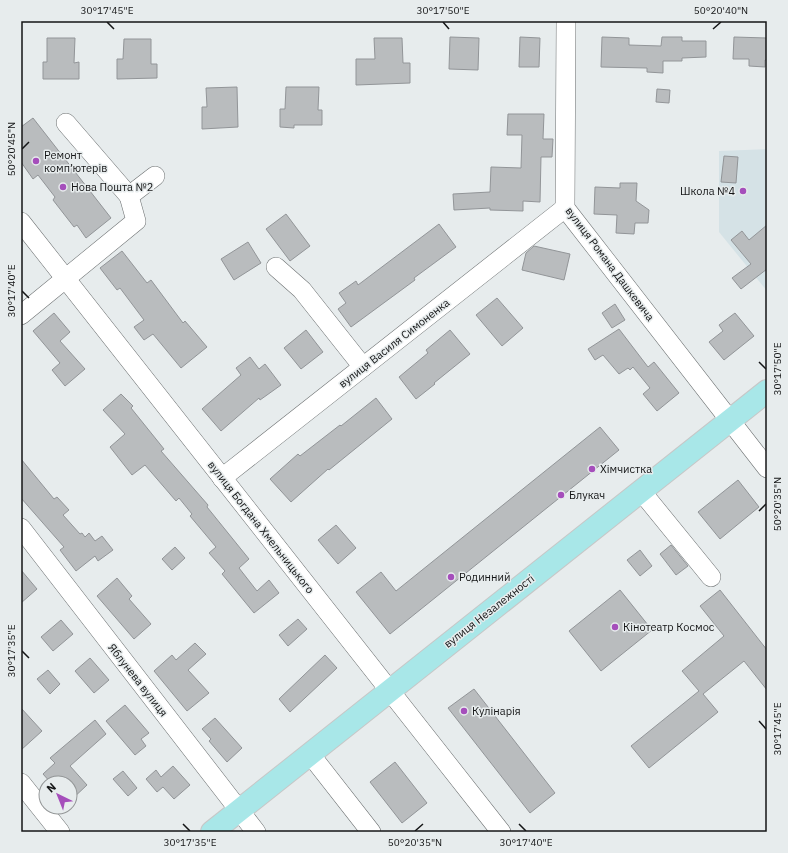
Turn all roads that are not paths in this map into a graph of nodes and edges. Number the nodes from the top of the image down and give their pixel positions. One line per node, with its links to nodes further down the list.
1 (566, 21): 5 (street, вулиця Романа Дашкевича)
2 (66, 123): 4 (street)
3 (155, 176): 4 (street)
4 (129, 196): 8 (street)
5 (565, 208): 10 (street, вулиця Василя Симоненка); 12 (street, вулиця Романа Дашкевича)
6 (21, 222): 8 (street, вулиця Богдана Хмельницького)
7 (276, 267): 10 (street)
8 (66, 279): 9 (street); 14 (street, вулиця Богдана Хмельницького)
9 (21, 315)
10 (362, 367): 14 (street, вулиця Василя Симоненка)
11 (767, 391): 12 (main road, вулиця Незалежності)
12 (731, 420): 13 (street, вулиця Романа Дашкевича); 15 (main road, вулиця Незалежності)
13 (767, 468)
14 (222, 478): 18 (street, вулиця Богдана Хмельницького)
15 (641, 491): 17 (street); 18 (main road, вулиця Незалежності)
16 (21, 528): 21 (street, Яблунева вулиця)
17 (711, 577)
18 (389, 690): 19 (main road, вулиця Незалежності); 26 (street, вулиця Богдана Хмельницького)
19 (310, 754): 21 (main road, вулиця Незалежності); 25 (street)
20 (21, 783): 22 (street)
21 (239, 810): 23 (main road, вулиця Незалежності); 24 (street, Яблунева вулиця)
22 (60, 832)
23 (212, 832)
24 (256, 832)
25 (371, 832)
26 (501, 832)

